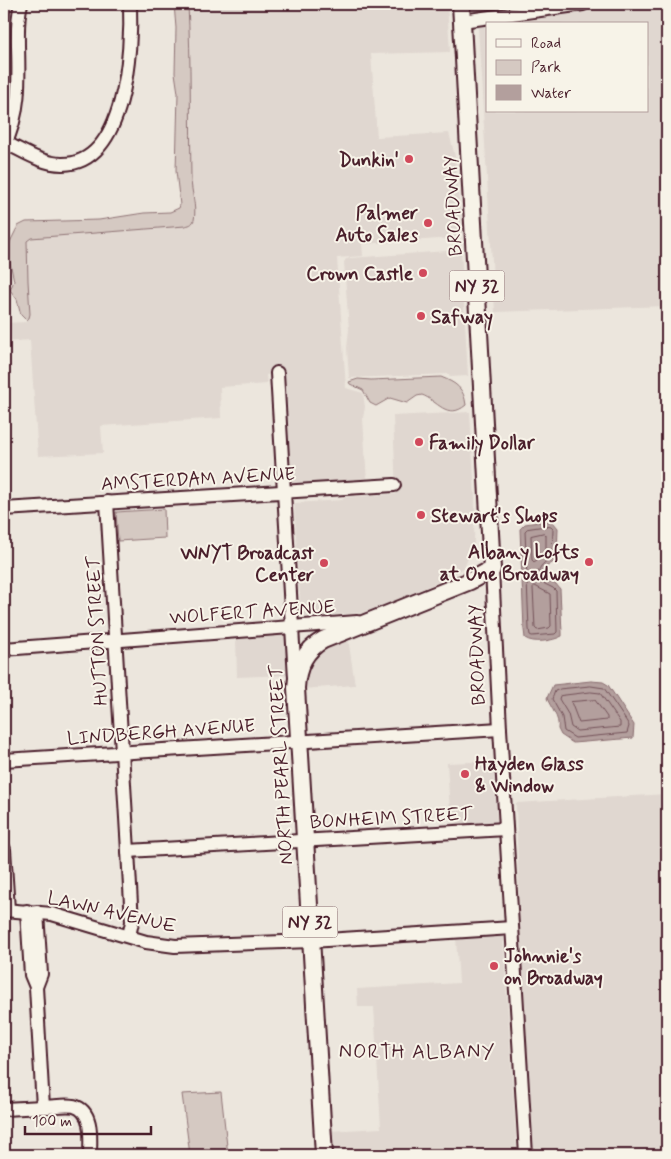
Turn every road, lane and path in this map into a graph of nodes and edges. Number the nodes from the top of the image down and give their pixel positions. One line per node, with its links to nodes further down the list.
1 (21, 4): 6 (street)
2 (130, 4): 6 (street)
3 (461, 4): 5 (main road, BROADWAY / NY 32)
4 (583, 4): 5 (street)
5 (462, 21): 12 (main road, BROADWAY / NY 32)
6 (5, 144)
7 (277, 373): 9 (street, NORTH PEARL STREET)
8 (394, 485): 9 (street, AMSTERDAM AVENUE)
9 (284, 492): 10 (street, AMSTERDAM AVENUE); 14 (street, NORTH PEARL STREET)
10 (107, 502): 11 (street, AMSTERDAM AVENUE); 15 (street, HUTTON STREET)
11 (4, 507)
12 (492, 569): 13 (main road, WOLFERT AVENUE / NY 32); 18 (street, BROADWAY)
13 (370, 621): 14 (street, WOLFERT AVENUE); 17 (main road, NY 32)
14 (292, 628): 15 (street, WOLFERT AVENUE); 17 (street, NORTH PEARL STREET)
15 (115, 641): 16 (street, WOLFERT AVENUE); 20 (street, HUTTON STREET)
16 (4, 649)
17 (296, 688): 19 (main road, NORTH PEARL STREET / NY 32)
18 (500, 729): 19 (street, LINDBERGH AVENUE); 22 (street, BROADWAY)
19 (299, 741): 20 (street, LINDBERGH AVENUE); 23 (main road, NORTH PEARL STREET / NY 32)
20 (122, 751): 21 (street, LINDBERGH AVENUE); 25 (street, HUTTON STREET)
21 (4, 760)
22 (506, 829): 23 (street, BONHEIM STREET); 28 (street, BROADWAY)
23 (305, 840): 25 (street, BONHEIM STREET); 30 (main road, NORTH PEARL STREET / NY 32)
24 (4, 849): 26 (street)
25 (128, 850): 29 (street, HUTTON STREET)
26 (6, 910): 27 (street, LAWN AVENUE)
27 (32, 912): 29 (street, LAWN AVENUE); 31 (street)
28 (512, 928): 30 (street, LAWN AVENUE); 35 (street, BROADWAY)
29 (129, 936): 30 (street, LAWN AVENUE)
30 (311, 941): 34 (main road, NORTH PEARL STREET / NY 32)
31 (43, 1107): 32 (street); 33 (street)
32 (4, 1109)
33 (90, 1155)
34 (324, 1155)
35 (526, 1155)

